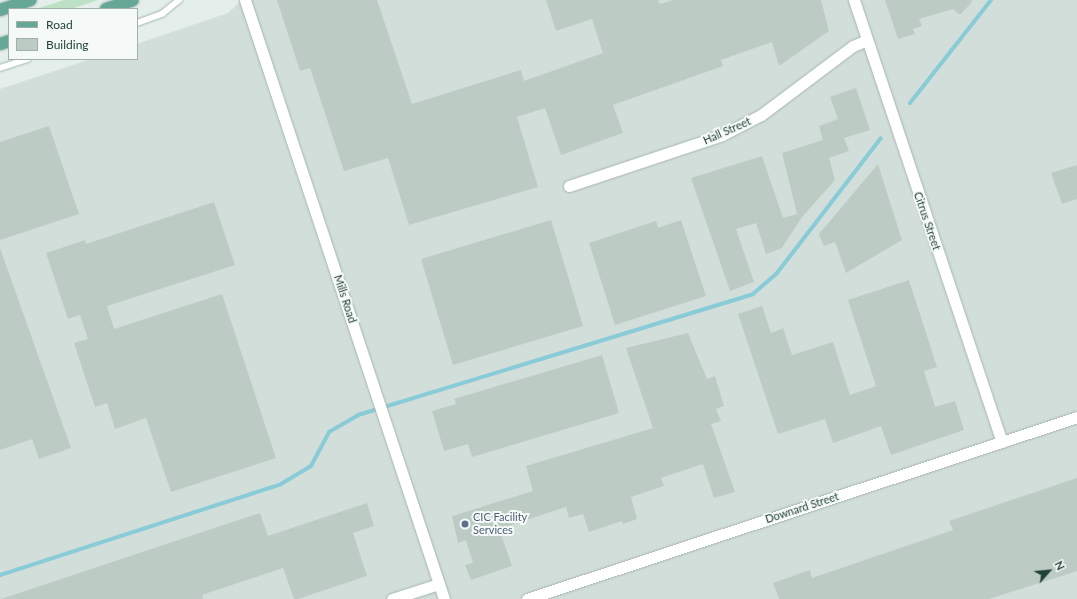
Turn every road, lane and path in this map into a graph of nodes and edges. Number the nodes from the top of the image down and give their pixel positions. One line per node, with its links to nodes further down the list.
1 (30, 0): 7 (main road)
2 (134, 0): 6 (main road)
3 (179, 0): 8 (lane)
4 (245, 0): 15 (street, Mills Road)
5 (854, 0): 9 (street, Citrus Street)
6 (109, 8)
7 (0, 10)
8 (138, 23)
9 (867, 40): 12 (street, Hall Street); 14 (street, Citrus Street)
10 (25, 60): 11 (lane)
11 (0, 68)
12 (569, 186)
13 (1077, 417): 14 (street, Downard Street)
14 (1002, 442): 18 (street, Downard Street)
15 (439, 584): 16 (street); 17 (street, Mills Road)
16 (392, 599)
17 (444, 599)
18 (527, 599)

